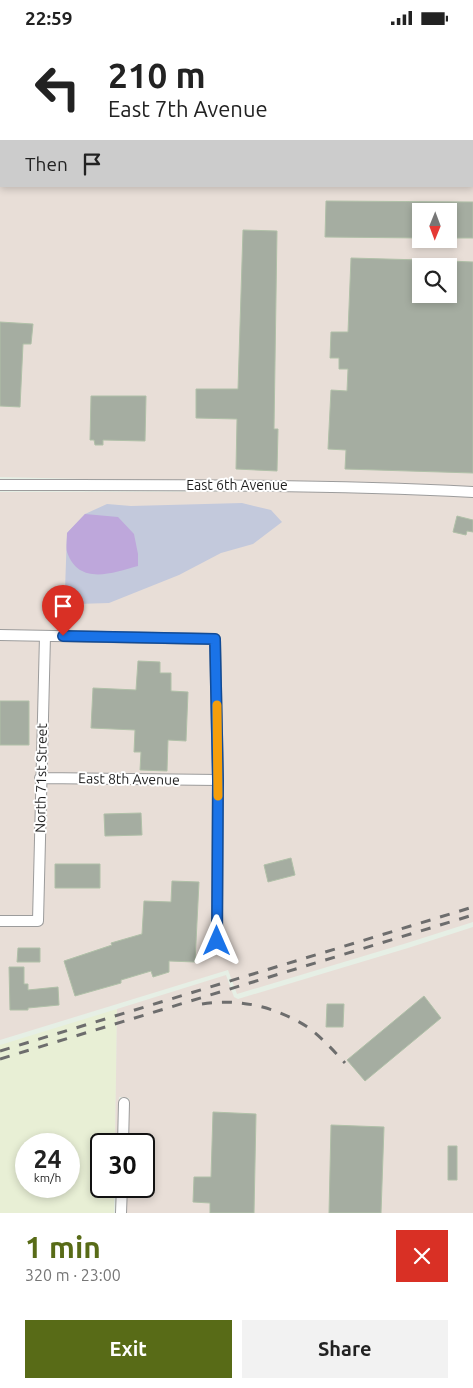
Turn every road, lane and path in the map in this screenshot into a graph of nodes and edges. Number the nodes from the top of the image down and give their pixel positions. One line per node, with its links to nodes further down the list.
1 (0, 485): 2 (street, East 6th Avenue)
2 (473, 492)
3 (0, 635): 4 (street)
4 (45, 636): 5 (street, North 71st Street); 6 (street)
5 (40, 778): 6 (street, East 8th Avenue); 7 (street, North 71st Street)
6 (218, 781): 8 (street)
7 (0, 921)
8 (217, 941)
9 (124, 1103): 10 (street)
10 (123, 1133)
11 (122, 1198): 12 (street)
12 (121, 1213)

